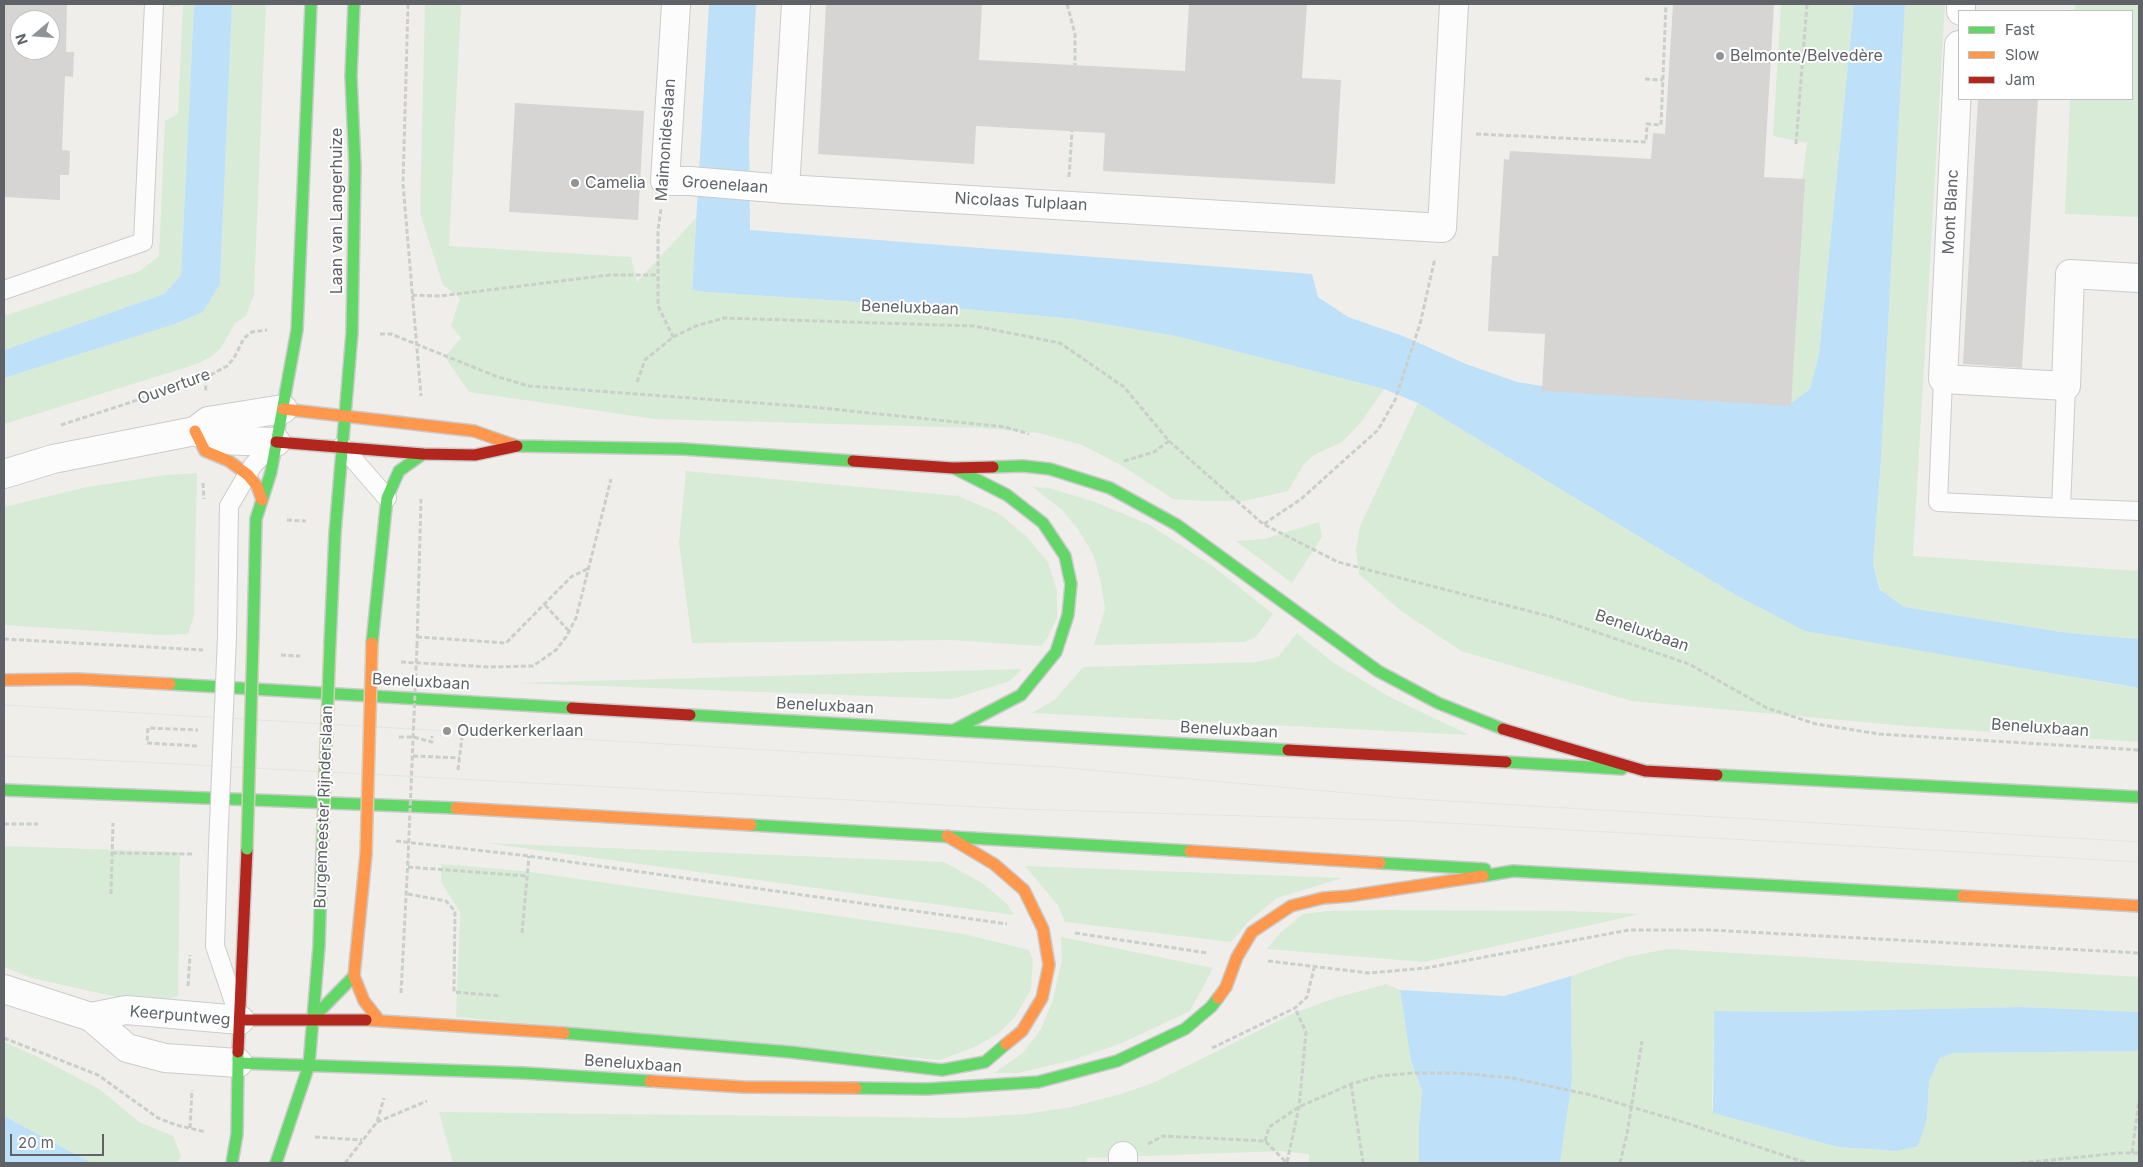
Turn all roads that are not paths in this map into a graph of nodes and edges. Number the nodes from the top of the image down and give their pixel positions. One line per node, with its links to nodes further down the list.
1 (154, 4): 11 (lane)
2 (311, 4): 14 (main road, Laan van Langerhuize)
3 (354, 4): 15 (main road, Laan van Langerhuize)
4 (676, 4): 8 (street, Maimonideslaan)
5 (796, 4): 9 (street)
6 (1454, 4): 9 (street, Nicolaas Tulplaan)
7 (1958, 66): 12 (street, Mont Blanc)
8 (678, 181): 9 (street, Groenelaan)
9 (785, 189)
10 (2139, 278): 13 (street)
11 (4, 290)
12 (1943, 379): 13 (street); 26 (lane, Mont Blanc)
13 (2066, 386): 26 (lane)
14 (283, 410): 15 (main road, Beneluxbaan); 16 (street); 17 (main road)
15 (344, 418): 18 (main road, Burgemeester Rijnderslaan); 19 (main road, Beneluxbaan)
16 (195, 431): 17 (street); 22 (street); 23 (main road)
17 (276, 442): 18 (main road); 23 (lane); 25 (main road)
18 (342, 446): 20 (main road); 24 (lane); 40 (main road, Burgemeester Rijnderslaan, bridge)
19 (517, 446): 20 (main road); 21 (main road, Beneluxbaan)
20 (423, 454): 24 (main road)
21 (953, 468): 29 (main road); 30 (main road, Beneluxbaan)
22 (4, 474)
23 (248, 475): 25 (main road); 39 (lane, bridge)
24 (386, 498): 36 (main road, bridge)
25 (262, 500): 39 (main road, bridge)
26 (2060, 508): 27 (lane, Mont Blanc)
27 (2139, 511)
28 (4, 680): 29 (main road, Beneluxbaan)
29 (954, 730): 30 (main road, Beneluxbaan)
30 (1645, 771): 32 (main road, Beneluxbaan)
31 (4, 790): 33 (main road, Beneluxbaan)
32 (2139, 797)
33 (947, 836): 34 (main road, Beneluxbaan); 41 (main road)
34 (1513, 871): 35 (main road, Beneluxbaan); 43 (main road, Beneluxbaan)
35 (2139, 906)
36 (354, 976): 40 (main road); 41 (main road)
37 (4, 989): 38 (street, Keerpuntweg)
38 (91, 1017): 39 (street, Keerpuntweg); 42 (street, Keerpuntweg)
39 (240, 1020): 40 (main road); 42 (main road)
40 (312, 1020): 41 (main road); 43 (main road, Burgemeester Rijnderslaan)
41 (379, 1020)
42 (238, 1063): 43 (main road, Beneluxbaan); 44 (main road)
43 (309, 1065): 45 (main road, Burgemeester Rijnderslaan)
44 (232, 1163)
45 (276, 1163)

